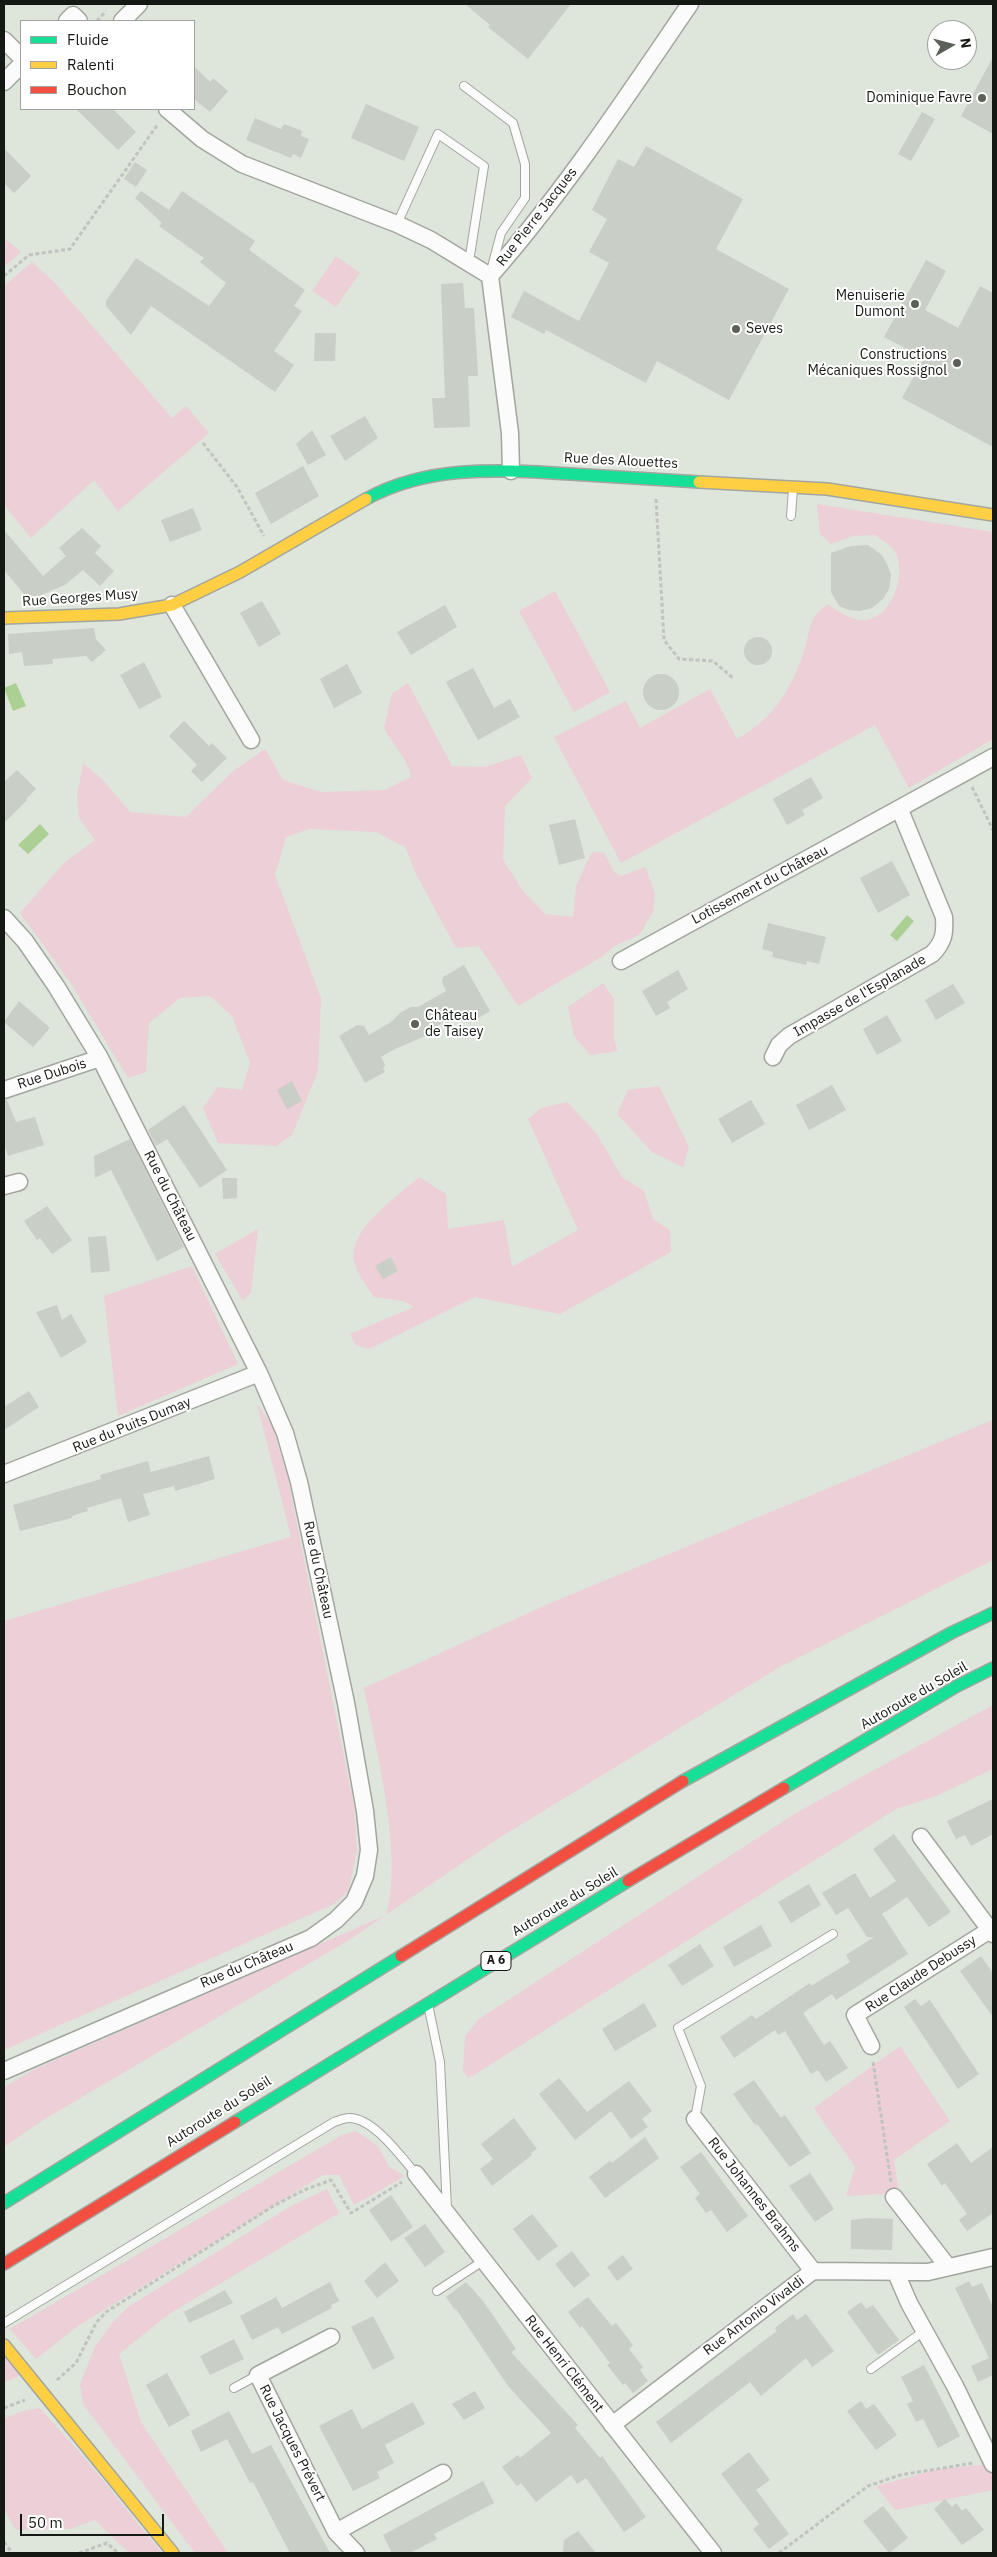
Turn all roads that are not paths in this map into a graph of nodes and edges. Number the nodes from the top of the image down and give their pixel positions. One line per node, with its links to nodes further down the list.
1 (139, 4): 5 (street)
2 (690, 4): 14 (street, Rue Pierre Jacques)
3 (68, 20): 4 (street)
4 (78, 20)
5 (123, 20)
6 (4, 40): 7 (street)
7 (20, 56)
8 (20, 66): 9 (street)
9 (4, 82)
10 (464, 86): 14 (lane)
11 (167, 110): 12 (street, Rue Pierre Jacques)
12 (396, 224): 13 (street, Rue Pierre Jacques); 13 (lane)
13 (469, 262): 14 (street, Rue Pierre Jacques)
14 (490, 276): 15 (street)
15 (511, 471): 16 (main road, Rue des Alouettes); 19 (main road, Rue des Alouettes)
16 (793, 487): 17 (main road, Rue des Alouettes); 18 (lane)
17 (993, 515)
18 (791, 516)
19 (270, 555): 20 (main road, Rue Georges Musy)
20 (172, 605): 21 (main road, Rue Georges Musy); 22 (street)
21 (4, 618)
22 (251, 740)
23 (993, 757): 24 (street)
24 (900, 810): 26 (street, Lotissement du Château); 27 (street, Impasse de l'Esplanade)
25 (4, 918): 28 (street, Rue du Château)
26 (621, 961)
27 (773, 1057)
28 (100, 1058): 29 (street, Rue Dubois); 30 (street, Rue du Château)
29 (4, 1090)
30 (259, 1373): 31 (street, Rue du Puits Dumay); 39 (street, Rue du Château)
31 (4, 1474)
32 (993, 1613): 43 (main road)
33 (993, 1668): 37 (main road, Autoroute du Soleil / A 6)
34 (921, 1837): 35 (street)
35 (992, 1931): 38 (street, Rue Claude Debussy)
36 (833, 1934): 40 (lane)
37 (427, 2003): 44 (lane); 47 (main road, Autoroute du Soleil / A 6)
38 (871, 2046)
39 (4, 2070)
40 (695, 2119): 49 (street, Rue Johannes Brahms)
41 (416, 2174): 44 (street, Rue Henri Clément); 52 (lane)
42 (894, 2197): 48 (street)
43 (4, 2203)
44 (448, 2216): 46 (street, Rue Henri Clément)
45 (993, 2257): 48 (street, Rue Antonio Vivaldi)
46 (483, 2261): 51 (lane); 59 (street, Rue Henri Clément)
47 (4, 2264)
48 (948, 2268): 50 (street, Rue Antonio Vivaldi)
49 (813, 2271): 50 (street, Rue Antonio Vivaldi); 59 (street, Rue Antonio Vivaldi)
50 (896, 2273): 53 (street)
51 (437, 2291)
52 (4, 2323)
53 (924, 2331): 56 (lane); 60 (street)
54 (331, 2338): 57 (street, Rue Jacques Prévert)
55 (4, 2345): 63 (main road)
56 (871, 2369)
57 (258, 2375): 58 (lane); 62 (street, Rue Jacques Prévert)
58 (234, 2388)
59 (612, 2425): 65 (street, Rue Henri Clément)
60 (992, 2462)
61 (443, 2473): 62 (street)
62 (336, 2532): 64 (street, Rue Jacques Prévert)
63 (173, 2553)
64 (356, 2553)
65 (713, 2553)

